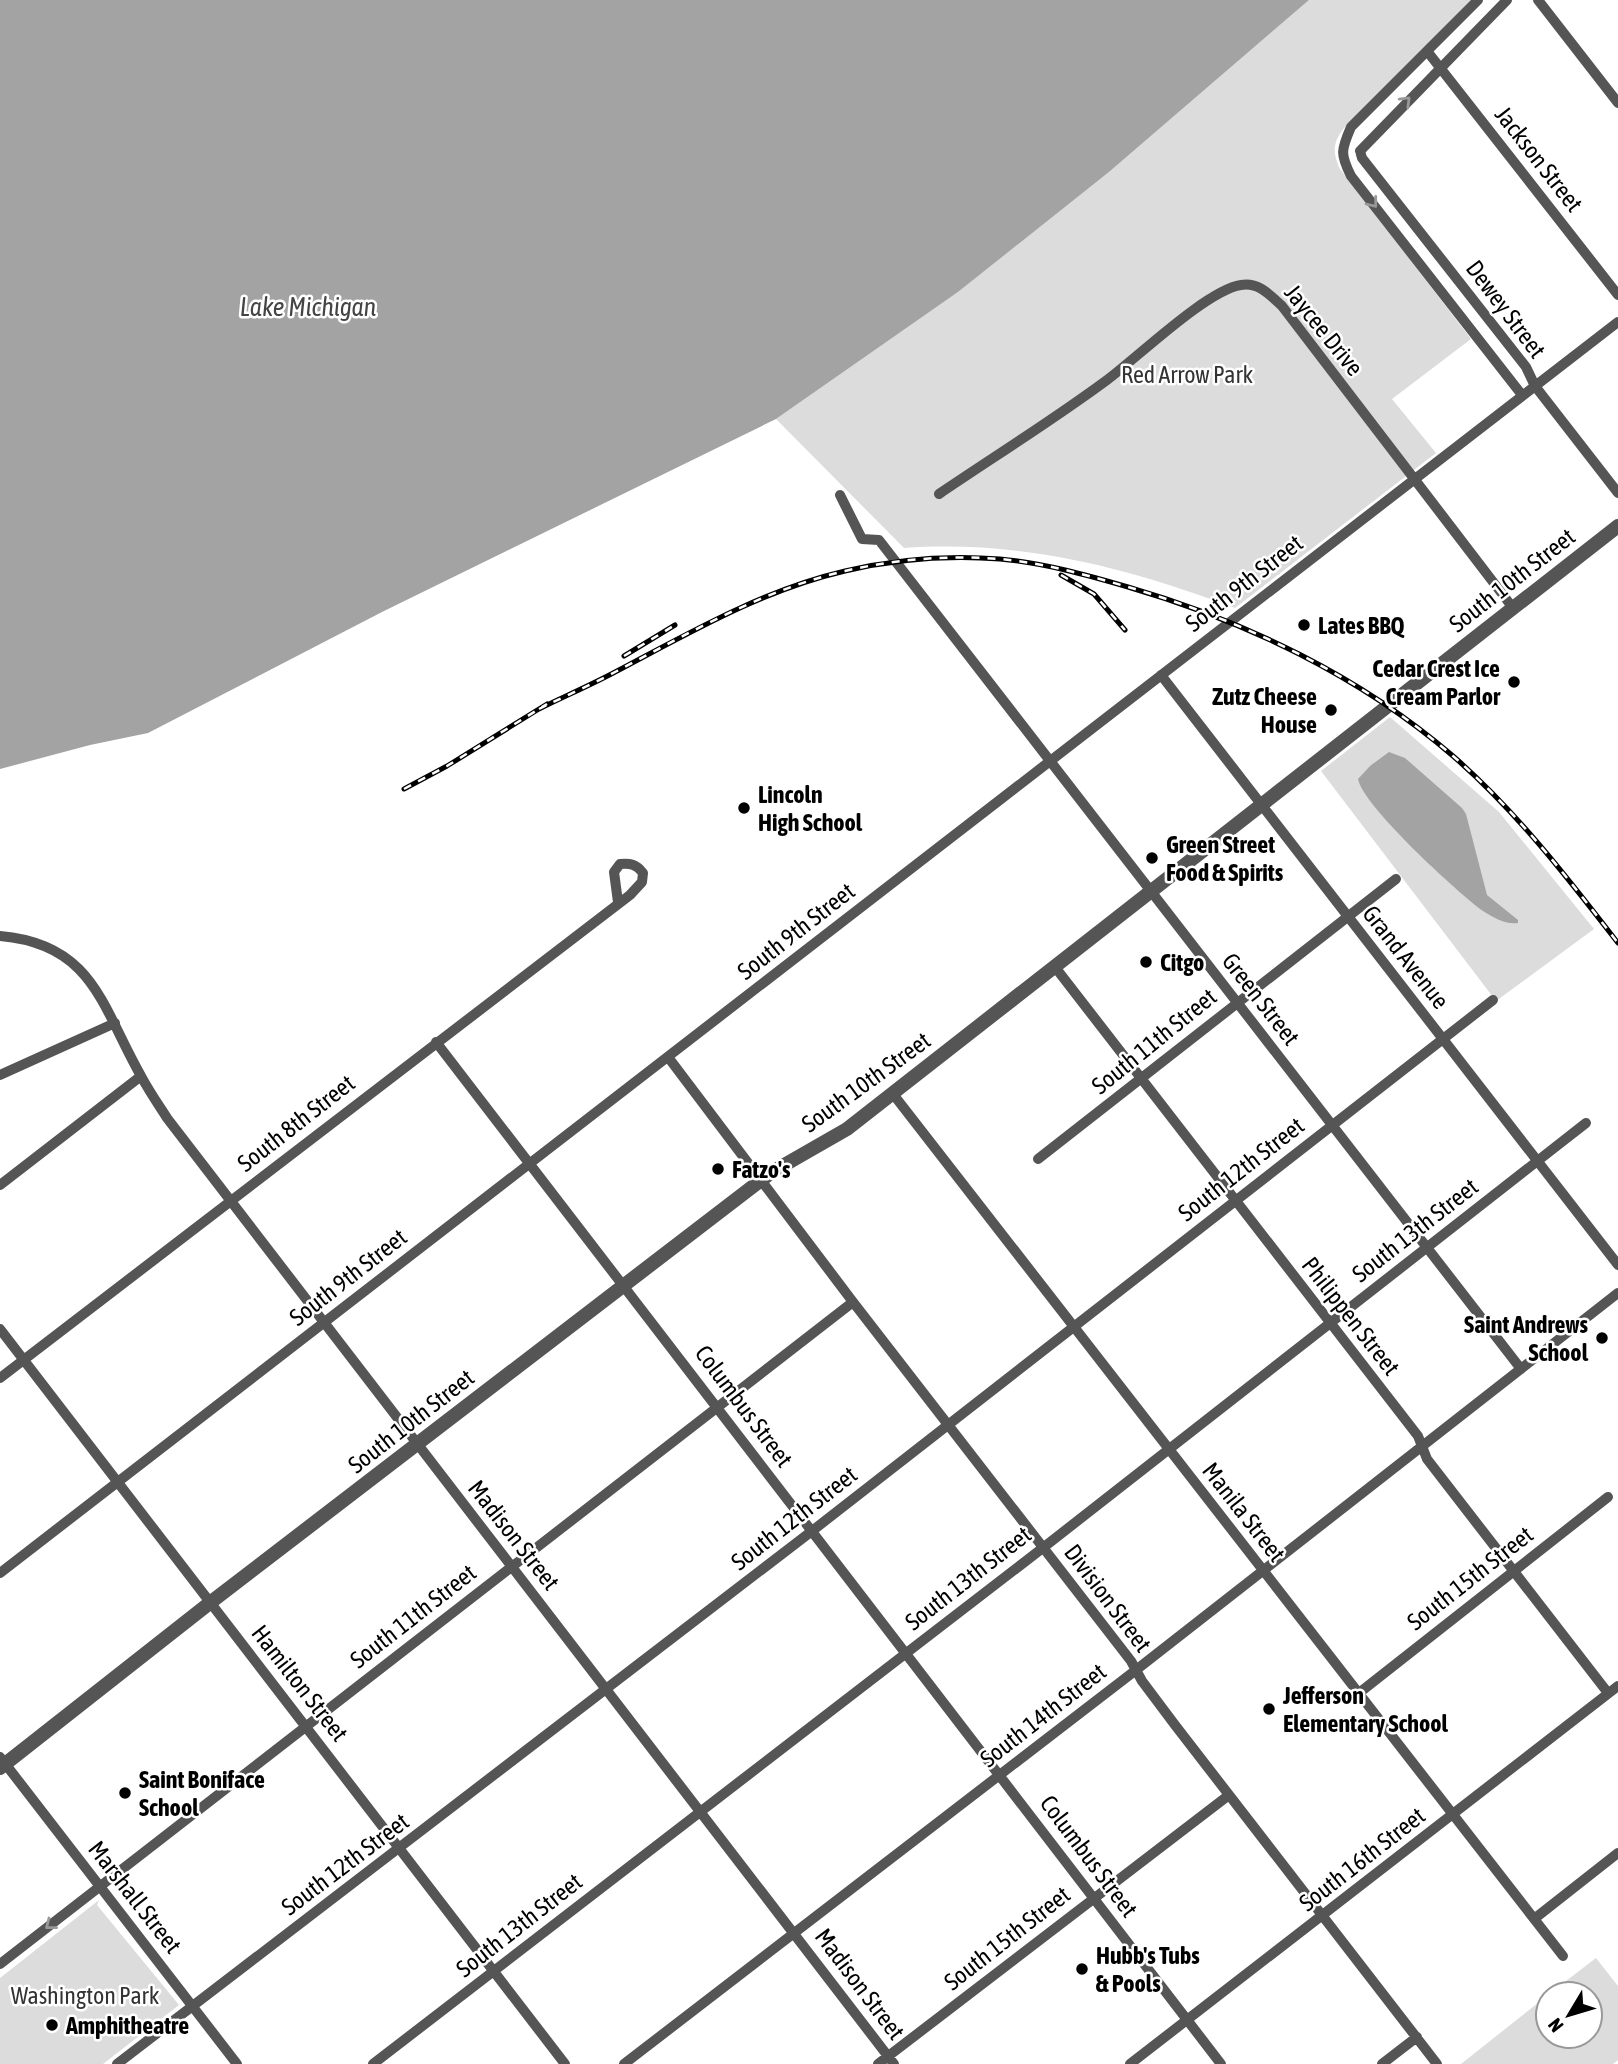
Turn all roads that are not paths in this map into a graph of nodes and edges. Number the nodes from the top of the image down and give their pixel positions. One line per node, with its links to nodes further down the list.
1 (1478, 0): 4 (street)
2 (1507, 0): 5 (street)
3 (1538, 0): 6 (street)
4 (1427, 51): 5 (street, Jackson Street); 7 (street)
5 (1440, 66): 8 (street, one-way to 5); 11 (street, Jackson Street)
6 (1618, 103)
7 (1343, 145): 8 (street); 10 (street, Dewey Street, one-way to 10)
8 (1360, 151): 9 (street, Dewey Street)
9 (1444, 263): 10 (street); 13 (street, Dewey Street)
10 (1429, 275): 14 (street, Dewey Street)
11 (1618, 295)
12 (1618, 322): 13 (street, South 9th Street)
13 (1535, 386): 14 (street, South 9th Street); 16 (street, Dewey Street)
14 (1522, 395): 15 (street, South 9th Street)
15 (1414, 480): 17 (street, Jaycee Drive); 20 (street, Jaycee Drive); 21 (street, South 9th Street)
16 (1618, 493)
17 (939, 494)
18 (840, 495): 22 (street, Green Street)
19 (1618, 526): 20 (street, South 10th Street)
20 (1513, 608): 23 (street, South 10th Street)
21 (1161, 675): 22 (street, South 9th Street); 23 (street, Grand Avenue)
22 (1050, 761): 25 (street, Green Street); 35 (street, South 9th Street)
23 (1261, 805): 25 (street, South 10th Street); 27 (street, Grand Avenue)
24 (1396, 879): 27 (street, South 11th Street)
25 (1152, 892): 29 (street, South 10th Street); 31 (street, Green Street)
26 (618, 902): 34 (street, South 8th Street)
27 (1348, 917): 31 (street, South 11th Street); 33 (street, Grand Avenue)
28 (0, 936): 32 (street, Madison Street)
29 (1055, 967): 38 (street, Philippen Street); 39 (street, South 10th Street)
30 (1493, 1000): 33 (street, South 12th Street)
31 (1237, 1002): 38 (street, South 11th Street); 41 (street, Green Street)
32 (115, 1023): 36 (street); 37 (street, Madison Street)
33 (1443, 1038): 41 (street, South 12th Street); 43 (street, Grand Avenue)
34 (436, 1042): 44 (street, Columbus Street); 47 (street, South 8th Street)
35 (668, 1058): 44 (street, South 9th Street); 45 (street, Division Street)
36 (0, 1075)
37 (141, 1076): 46 (street); 47 (street, Madison Street)
38 (1141, 1079): 42 (street, South 11th Street); 48 (street, Philippen Street)
39 (893, 1094): 45 (street, South 10th Street); 56 (street, Manila Street)
40 (1586, 1123): 43 (street, South 13th Street)
41 (1332, 1125): 48 (street, South 12th Street); 49 (street, Green Street)
42 (1038, 1159)
43 (1538, 1161): 49 (street, South 13th Street); 50 (street, Grand Avenue)
44 (530, 1164): 51 (street, Columbus Street); 54 (street, South 9th Street)
45 (761, 1180): 51 (street, South 10th Street); 53 (street, Division Street)
46 (0, 1185)
47 (230, 1201): 54 (street, Madison Street); 58 (street, South 8th Street)
48 (1234, 1201): 55 (street, Philippen Street); 56 (street, South 12th Street)
49 (1427, 1246): 55 (street, South 13th Street); 59 (street, Green Street)
50 (1618, 1265)
51 (624, 1285): 61 (street, Columbus Street); 63 (street, South 10th Street)
52 (1618, 1293): 59 (street, South 14th Street)
53 (853, 1302): 61 (street, South 11th Street); 62 (street, Division Street)
54 (324, 1322): 63 (street, Madison Street); 66 (street, South 9th Street)
55 (1330, 1323): 64 (street, Philippen Street); 65 (street, South 13th Street)
56 (1074, 1326): 62 (street, South 12th Street); 65 (street, Manila Street)
57 (0, 1329): 58 (street, Hamilton Street)
58 (23, 1360): 60 (street, South 8th Street); 66 (street, Hamilton Street)
59 (1521, 1369): 64 (street, South 14th Street)
60 (0, 1378)
61 (718, 1407): 68 (street, Columbus Street); 70 (street, South 11th Street)
62 (949, 1424): 68 (street, South 12th Street); 69 (street, Division Street)
63 (418, 1444): 70 (street, Madison Street); 74 (street, South 10th Street)
64 (1422, 1447): 71 (street, South 14th Street); 72 (street, Philippen Street)
65 (1169, 1449): 69 (street, South 13th Street); 71 (street, Manila Street)
66 (117, 1482): 73 (street, South 9th Street); 74 (street, Hamilton Street)
67 (1608, 1497): 72 (street, South 15th Street)
68 (812, 1531): 75 (street, Columbus Street); 78 (street, South 12th Street)
69 (1044, 1546): 75 (street, South 13th Street); 76 (street, Division Street)
70 (512, 1566): 78 (street, Madison Street); 81 (street, South 11th Street)
71 (1263, 1571): 76 (street, South 14th Street); 79 (street, Manila Street)
72 (1513, 1571): 79 (street, South 15th Street); 80 (street, Philippen Street)
73 (0, 1573)
74 (211, 1602): 81 (street, Hamilton Street); 82 (street, South 10th Street)
75 (906, 1653): 83 (street, Columbus Street); 85 (street, South 13th Street)
76 (1136, 1670): 83 (street, South 14th Street); 84 (street, Division Street)
77 (1618, 1686): 80 (street, South 16th Street)
78 (606, 1689): 85 (street, Madison Street); 87 (street, South 12th Street)
79 (1359, 1693): 86 (street, Manila Street)
80 (1608, 1693): 86 (street, South 16th Street)
81 (306, 1726): 87 (street, Hamilton Street); 89 (street, South 11th Street)
82 (2, 1763): 89 (street, Marshall Street)
83 (1000, 1775): 90 (street, Columbus Street); 93 (street, South 14th Street)
84 (1228, 1795): 90 (street, South 15th Street); 91 (street, Division Street)
85 (699, 1811): 93 (street, Madison Street); 96 (street, South 13th Street)
86 (1453, 1815): 91 (street, South 16th Street); 92 (street, Manila Street)
87 (400, 1849): 96 (street, Hamilton Street); 97 (street, South 12th Street)
88 (1618, 1853): 92 (street)
89 (100, 1886): 95 (street, South 11th Street, one-way to 95); 97 (street, Marshall Street)
90 (1094, 1897): 98 (street, Columbus Street); 100 (street, South 15th Street)
91 (1322, 1916): 98 (street, South 16th Street); 99 (street, Division Street)
92 (1534, 1919): 94 (street, Manila Street)
93 (794, 1933): 100 (street, Madison Street); 105 (street, South 14th Street)
94 (1563, 1956)
95 (0, 1964)
96 (494, 1972): 103 (street, South 13th Street); 104 (street, Hamilton Street)
97 (192, 2006): 101 (street, South 12th Street); 102 (street, Marshall Street)
98 (1187, 2020): 107 (street, South 16th Street); 108 (street, Columbus Street)
99 (1417, 2037): 109 (street); 110 (street, Division Street)
100 (891, 2060): 106 (street, South 15th Street)
101 (117, 2064)
102 (237, 2064)
103 (373, 2064)
104 (565, 2064)
105 (624, 2064)
106 (878, 2064)
107 (1130, 2064)
108 (1221, 2064)
109 (1382, 2064)
110 (1437, 2064)

